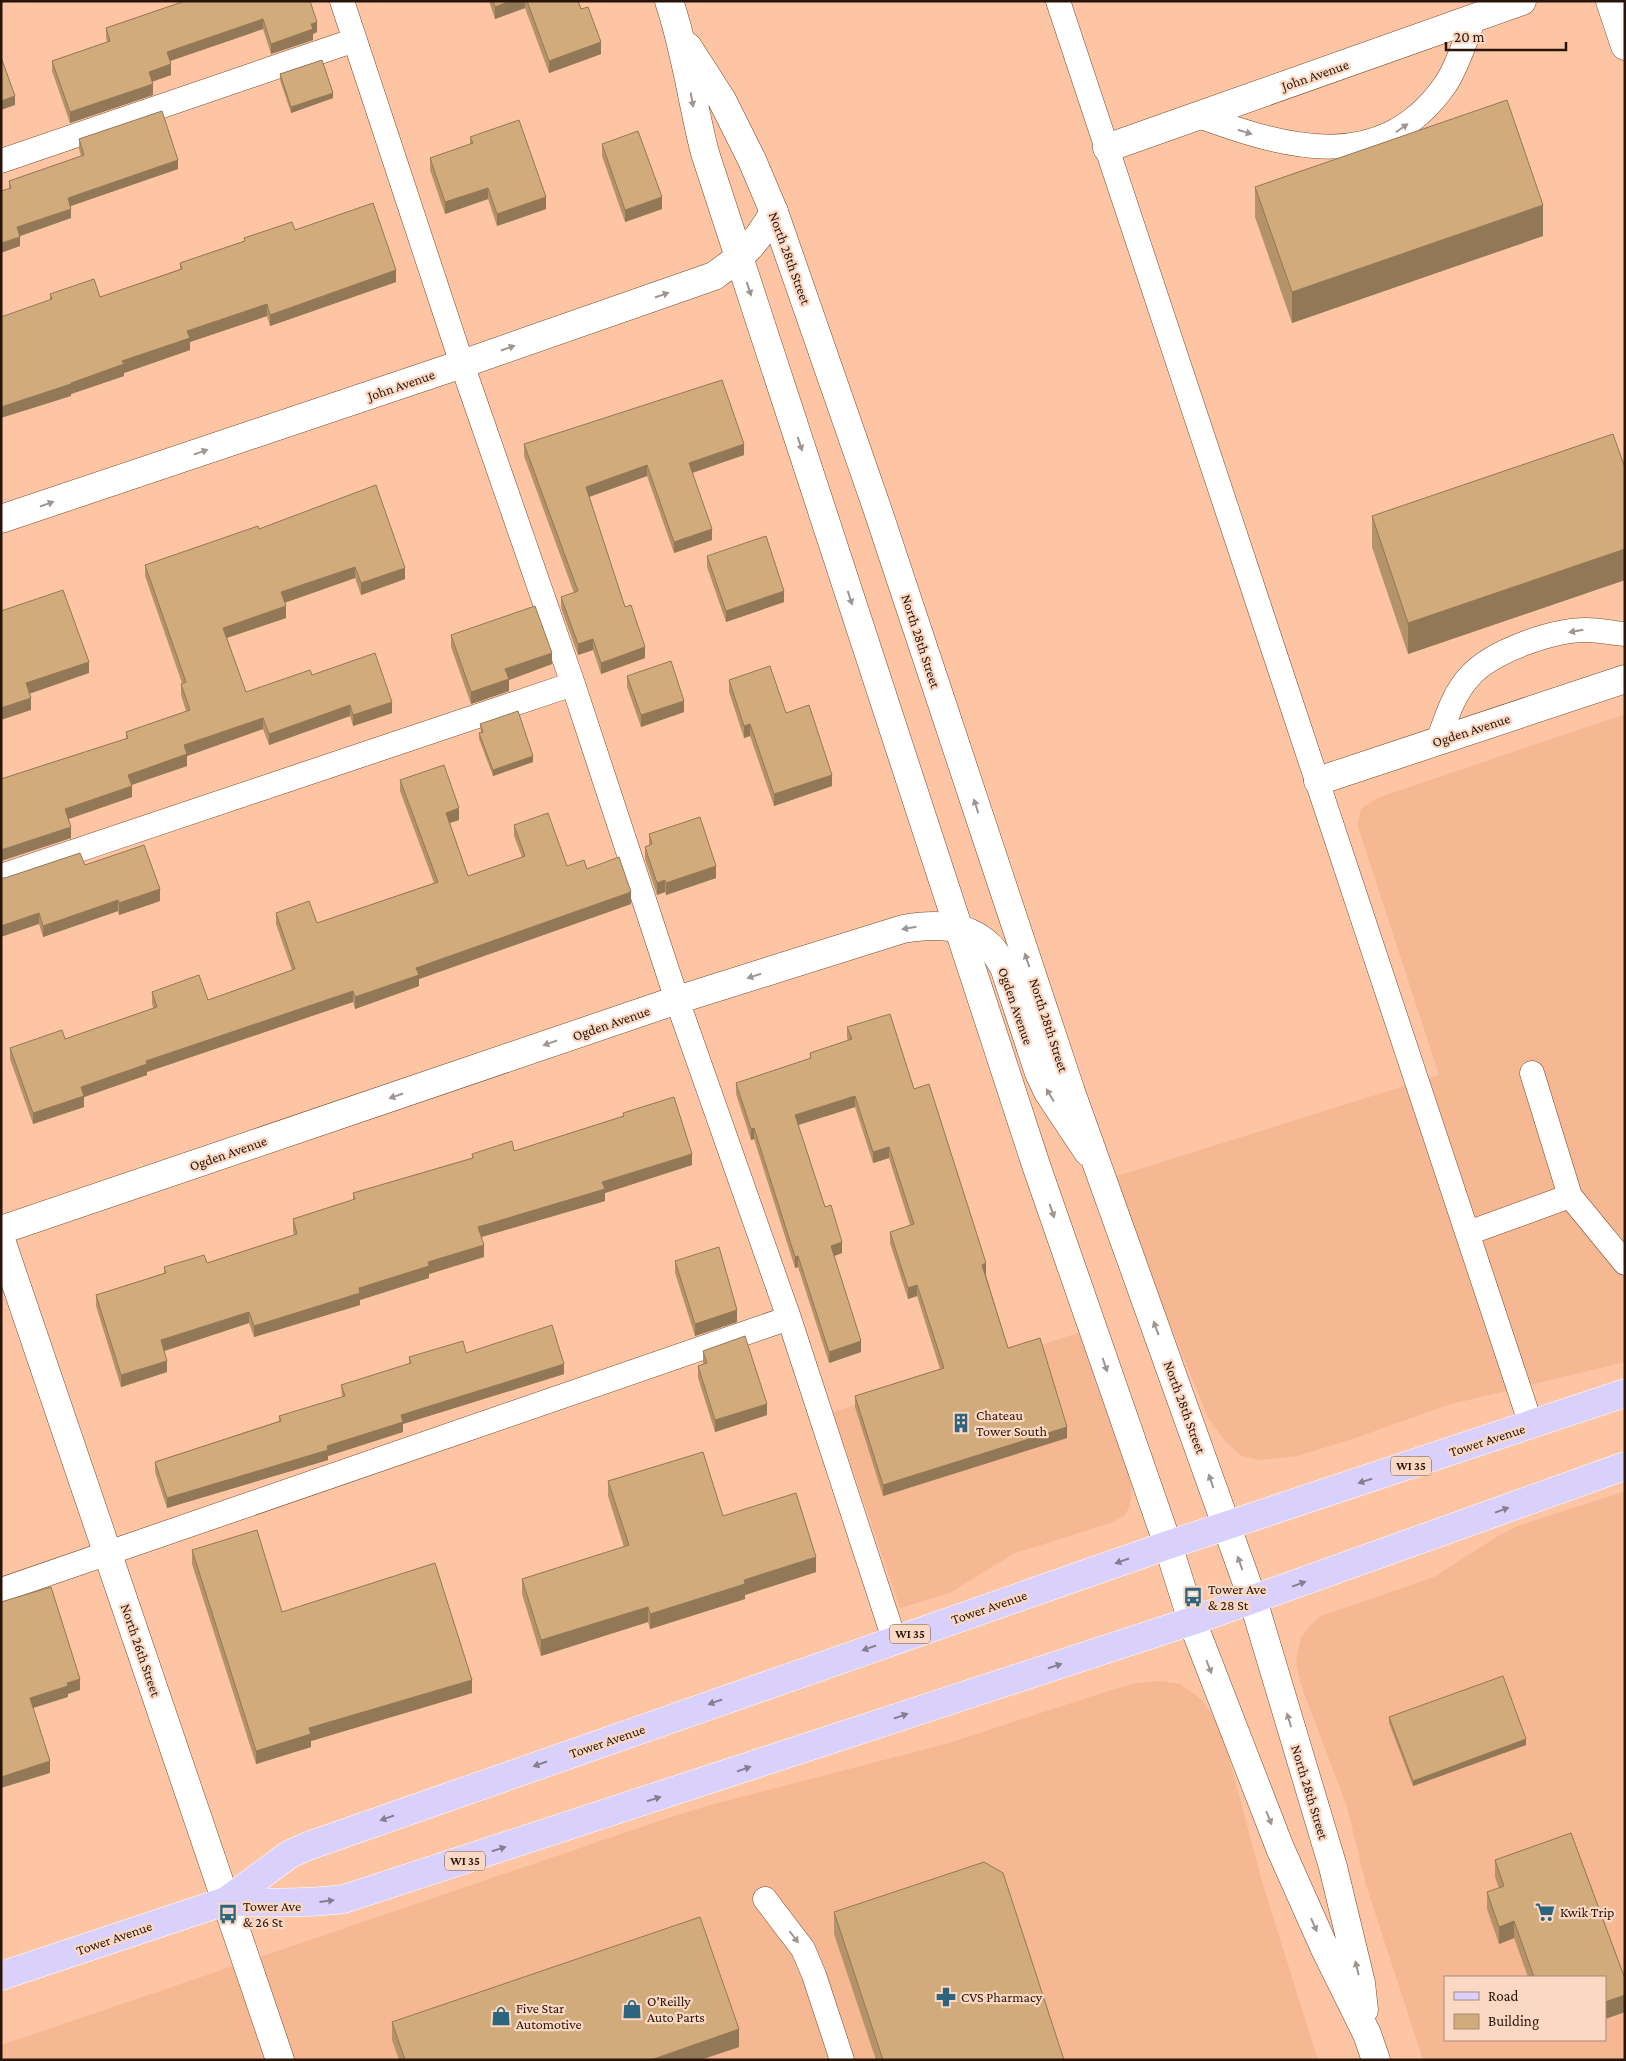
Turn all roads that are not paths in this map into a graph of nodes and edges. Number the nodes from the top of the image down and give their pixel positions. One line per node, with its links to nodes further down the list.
1 (342, 1): 8 (lane)
2 (669, 1): 7 (street, North 28th Street)
3 (1058, 1): 11 (lane)
4 (1522, 1): 6 (street, John Avenue)
5 (1610, 1): 9 (street)
6 (1474, 19): 10 (street, John Avenue); 10 (lane, one-way to 6)
7 (681, 35): 13 (street, North 28th Street); 14 (street, North 28th Street, one-way to 14)
8 (355, 40): 12 (lane); 15 (lane)
9 (1625, 46)
10 (1199, 116): 11 (street, John Avenue)
11 (1107, 148): 21 (lane)
12 (1, 161)
13 (774, 212): 14 (street, John Avenue); 26 (street, North 28th Street, one-way to 13)
14 (739, 258): 15 (street, John Avenue, one-way to 14); 23 (street, North 28th Street, one-way to 23)
15 (462, 364): 16 (street, John Avenue, one-way to 15); 19 (lane)
16 (1, 519)
17 (1625, 634): 20 (lane, one-way to 20)
18 (1625, 679): 20 (street, Ogden Avenue)
19 (573, 684): 22 (lane); 24 (lane)
20 (1438, 741): 21 (street, Ogden Avenue)
21 (1318, 781): 29 (lane)
22 (1, 876)
23 (958, 928): 24 (street, Ogden Avenue, one-way to 24); 26 (street, Ogden Avenue, one-way to 23); 37 (street, North 28th Street, one-way to 37)
24 (676, 1000): 28 (street, Ogden Avenue, one-way to 28); 32 (lane)
25 (1532, 1073): 27 (lane)
26 (1097, 1165): 36 (street, North 28th Street, one-way to 26)
27 (1570, 1196): 29 (lane); 31 (lane)
28 (1, 1230)
29 (1468, 1233): 34 (lane)
30 (1, 1240): 38 (street, North 26th Street)
31 (1625, 1263)
32 (789, 1318): 38 (lane); 42 (lane)
33 (1625, 1392): 34 (main road, Tower Avenue / WI 35)
34 (1531, 1425): 36 (main road, Tower Avenue / WI 35, one-way to 36)
35 (1625, 1466): 40 (main road, Tower Avenue / WI 35, one-way to 35)
36 (1227, 1527): 37 (main road, Tower Avenue / WI 35); 40 (street, North 28th Street, one-way to 36)
37 (1168, 1545): 41 (street, North 28th Street); 42 (main road, Tower Avenue / WI 35, one-way to 42)
38 (108, 1553): 39 (lane); 44 (street, North 26th Street)
39 (1, 1590)
40 (1253, 1600): 41 (main road, Tower Avenue / WI 35); 46 (street, North 28th Street, one-way to 40)
41 (1192, 1621): 44 (main road, Tower Avenue / WI 35, one-way to 41); 46 (street, North 28th Street, one-way to 46)
42 (894, 1639): 44 (main road, Tower Avenue / WI 35, one-way to 44)
43 (765, 1899): 48 (lane, one-way to 48)
44 (226, 1900): 45 (main road, Tower Avenue / WI 35); 47 (street, North 26th Street)
45 (1, 1976)
46 (1368, 2034): 49 (street, North 28th Street)
47 (280, 2060)
48 (842, 2060)
49 (1376, 2060)

